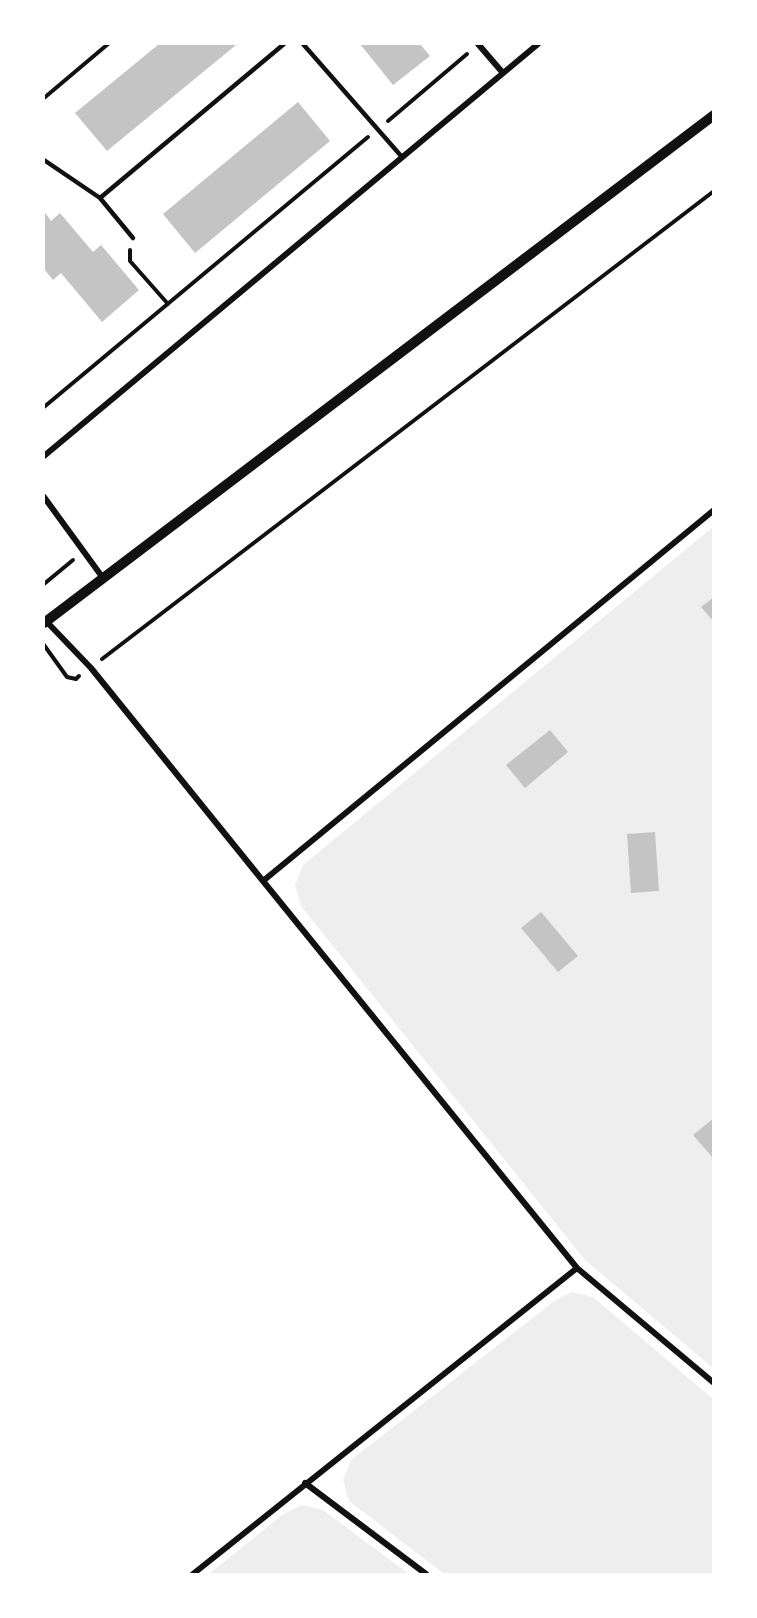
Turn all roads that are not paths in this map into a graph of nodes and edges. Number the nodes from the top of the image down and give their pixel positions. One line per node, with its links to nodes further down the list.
1 (284, 44): 9 (lane)
2 (303, 44): 7 (lane)
3 (478, 44): 5 (street)
4 (538, 44): 5 (street)
5 (503, 73): 7 (street)
6 (714, 115): 14 (street)
7 (402, 157): 11 (street)
8 (44, 160): 9 (lane)
9 (100, 198): 10 (lane)
10 (134, 238)
11 (44, 456)
12 (44, 497): 14 (street)
13 (714, 510): 16 (street)
14 (103, 578): 15 (street)
15 (45, 622): 16 (street)
16 (262, 881): 17 (street)
17 (577, 1268): 18 (street); 19 (street)
18 (714, 1383)
19 (305, 1483): 20 (street); 21 (street)
20 (193, 1575)
21 (426, 1575)

